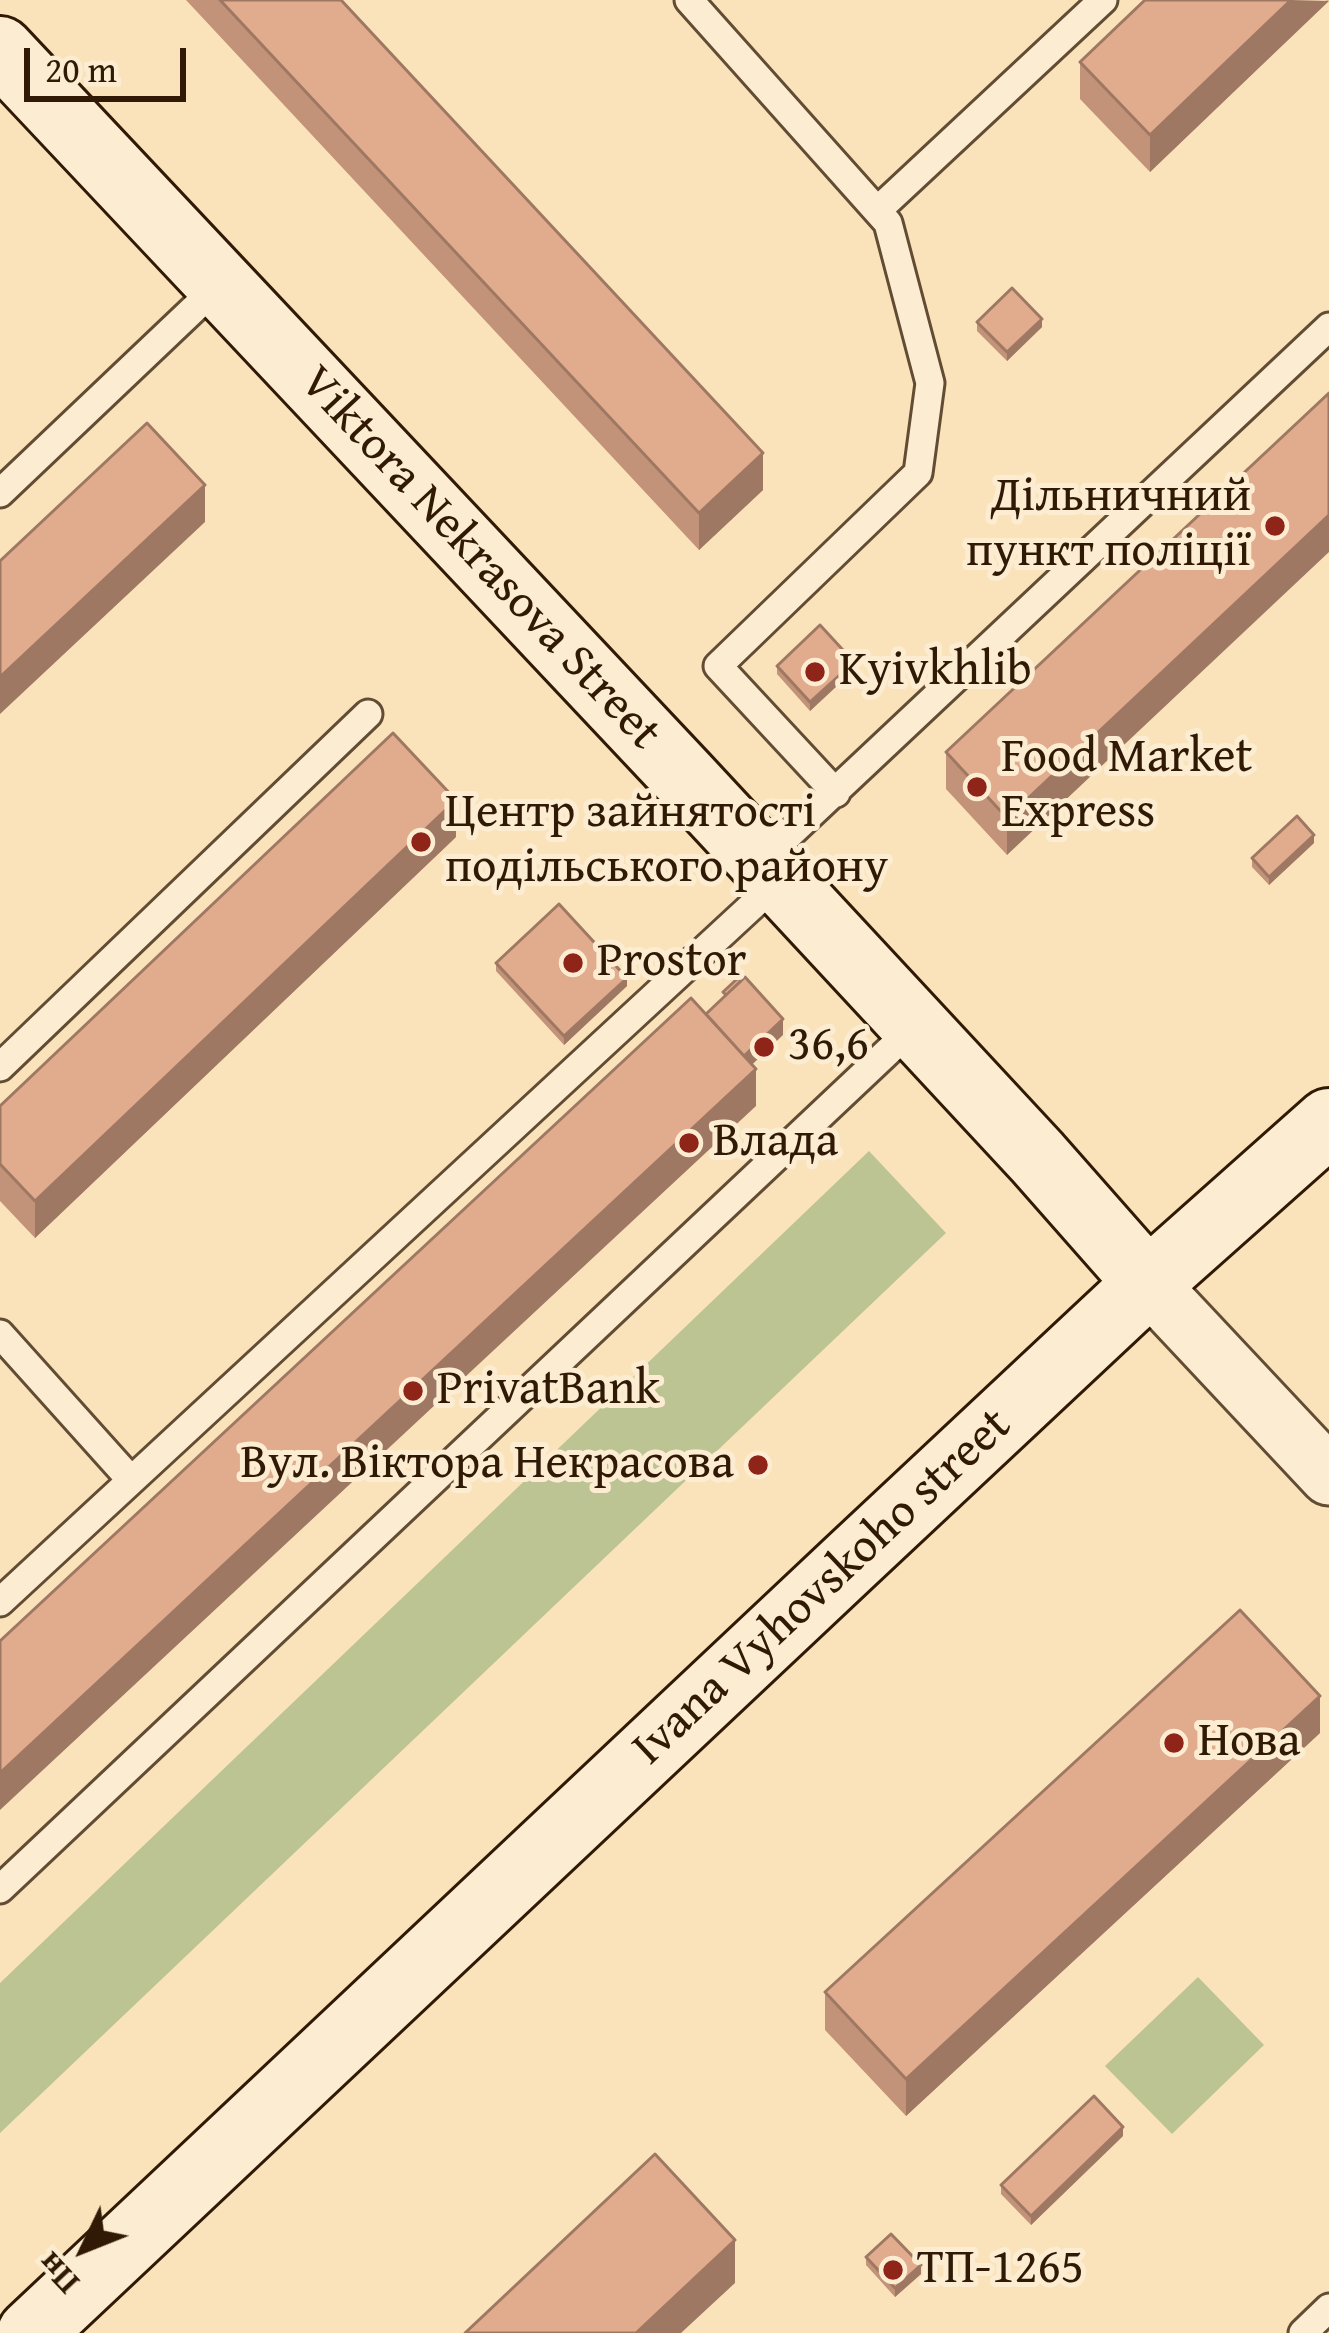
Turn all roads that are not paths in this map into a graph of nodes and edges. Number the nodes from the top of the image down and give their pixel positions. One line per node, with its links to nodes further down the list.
1 (689, 0): 4 (lane)
2 (1103, 0): 4 (lane)
3 (0, 50): 5 (main road, Viktora Nekrasova Street)
4 (879, 209): 9 (lane)
5 (220, 284): 7 (lane); 10 (main road, Viktora Nekrasova Street)
6 (1329, 327): 9 (lane)
7 (0, 493)
8 (368, 714): 12 (lane)
9 (836, 793): 10 (lane)
10 (770, 871): 11 (main road, Viktora Nekrasova Street); 17 (lane)
11 (915, 1026): 14 (main road, Viktora Nekrasova Street); 19 (lane)
12 (0, 1067)
13 (1329, 1122): 14 (main road, Ivana Vyhovskoho street)
14 (1148, 1283): 16 (street); 21 (main road, Ivana Vyhovskoho street)
15 (0, 1334): 17 (lane)
16 (1329, 1476)
17 (131, 1480): 18 (lane)
18 (0, 1602)
19 (0, 1889)
20 (1329, 2308): 22 (lane)
21 (31, 2333)
22 (1303, 2333)

